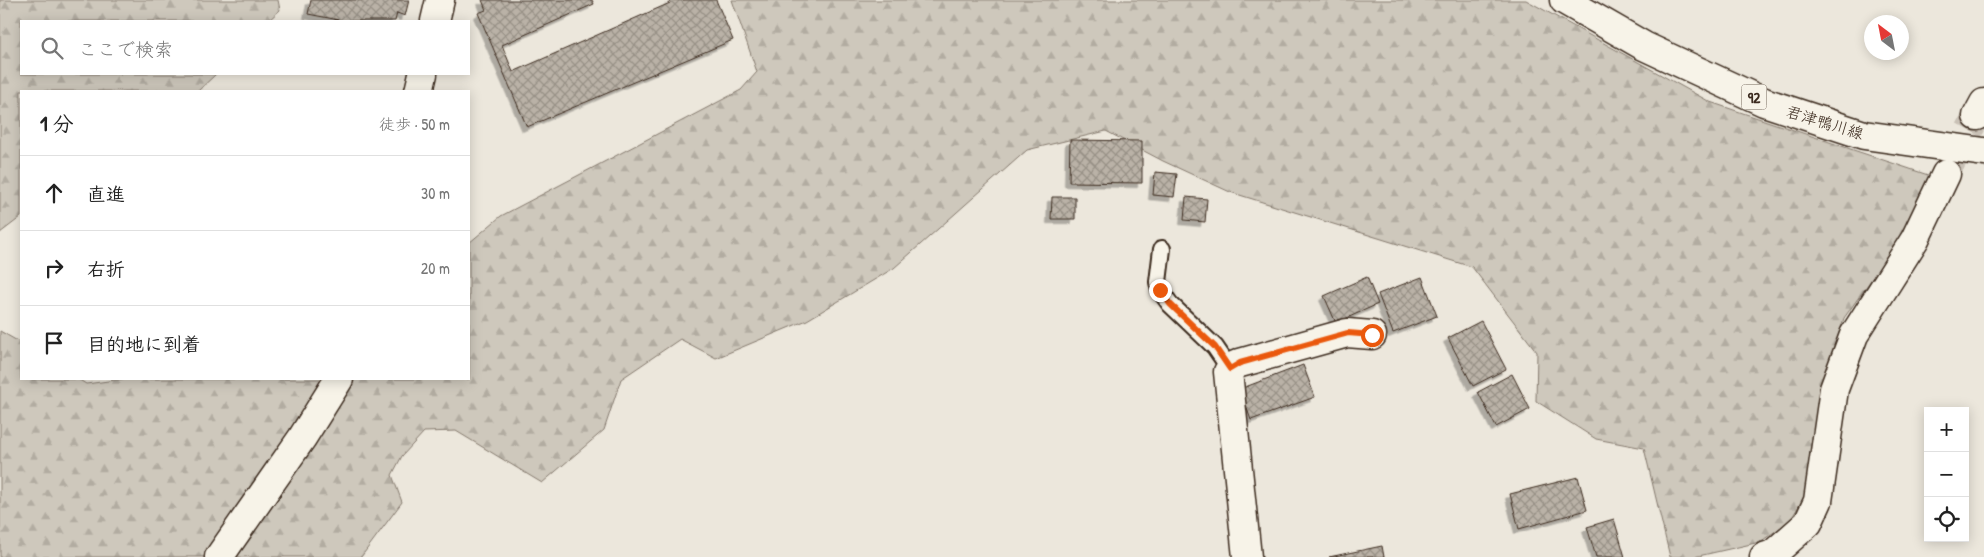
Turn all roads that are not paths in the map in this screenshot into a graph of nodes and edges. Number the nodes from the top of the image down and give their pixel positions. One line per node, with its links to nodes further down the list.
1 (440, 0): 3 (street)
2 (1564, 0): 6 (street, 君津鴨川線 / 92)
3 (435, 20)
4 (423, 75): 5 (street)
5 (419, 90)
6 (1976, 149)
7 (1946, 174): 14 (street)
8 (1162, 249): 10 (lane)
9 (1372, 335): 10 (street)
10 (1230, 369): 13 (street)
11 (338, 380): 12 (street)
12 (219, 557)
13 (1247, 557)
14 (1764, 557)

